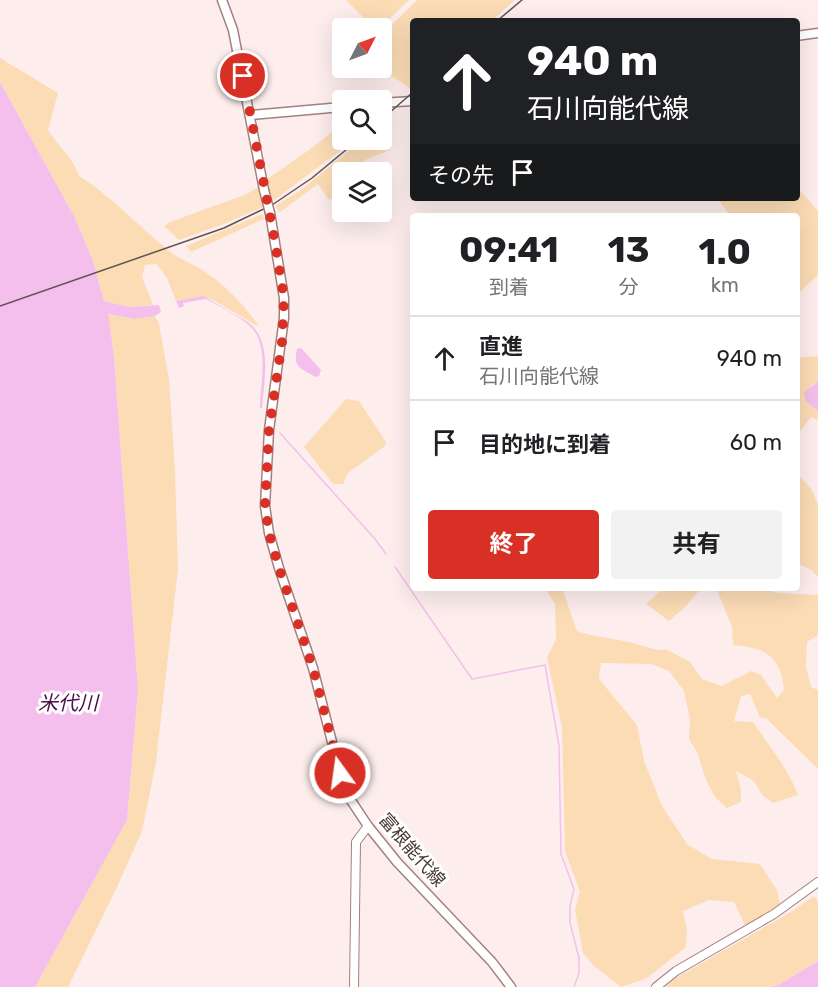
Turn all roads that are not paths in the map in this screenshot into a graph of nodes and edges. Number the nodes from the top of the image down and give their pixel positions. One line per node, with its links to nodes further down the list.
1 (222, 0): 7 (main road, 富根能代線)
2 (818, 33): 3 (main road)
3 (800, 35)
4 (410, 101): 5 (main road)
5 (392, 102)
6 (332, 108): 7 (main road)
7 (250, 115): 8 (main road, 富根能代線, bridge)
8 (368, 826): 10 (street); 11 (main road, 富根能代線)
9 (818, 882): 12 (street)
10 (354, 987)
11 (511, 987)
12 (656, 987)

